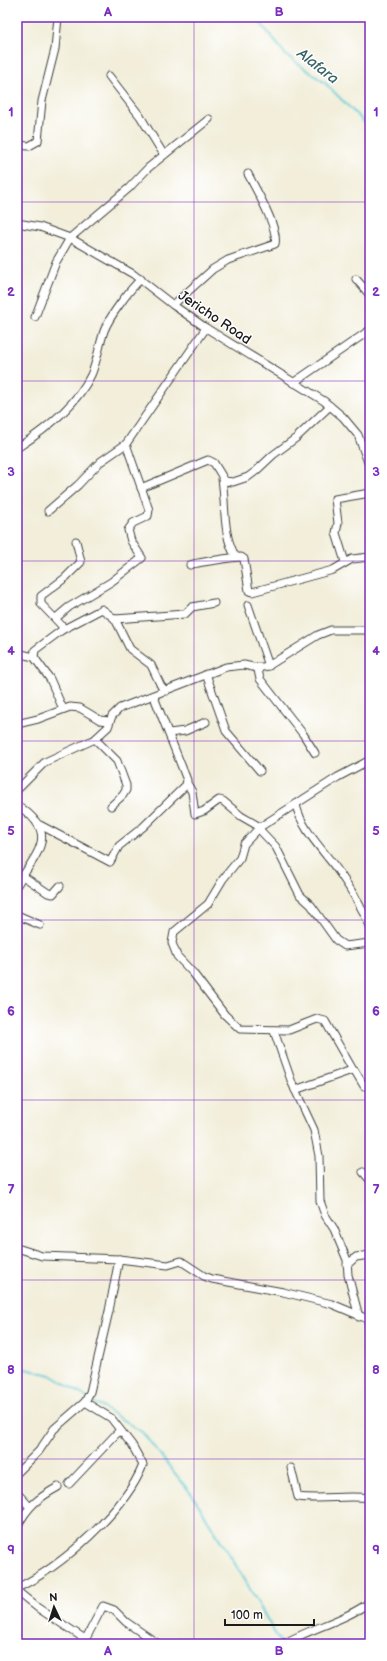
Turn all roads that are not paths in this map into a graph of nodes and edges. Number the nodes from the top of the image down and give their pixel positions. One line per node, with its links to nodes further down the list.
1 (58, 17): 4 (street)
2 (109, 76): 5 (street)
3 (209, 119): 5 (street)
4 (17, 146)
5 (164, 155): 8 (street)
6 (248, 174): 12 (street)
7 (17, 223): 8 (street, Jericho Road)
8 (70, 238): 9 (street, Jericho Road); 13 (street)
9 (141, 279): 12 (street, Jericho Road); 19 (street)
10 (356, 279): 11 (street)
11 (370, 296)
12 (173, 305): 14 (street, Jericho Road)
13 (35, 317)
14 (206, 328): 16 (street, Jericho Road); 18 (street)
15 (370, 330): 16 (street)
16 (293, 383): 17 (street, Jericho Road)
17 (330, 406): 20 (street, Jericho Road); 21 (street)
18 (126, 444): 22 (street); 24 (street)
19 (17, 448)
20 (370, 468)
21 (222, 479): 22 (street); 26 (street)
22 (141, 488): 32 (street)
23 (370, 493): 28 (street)
24 (48, 510)
25 (76, 541): 32 (street)
26 (236, 557): 28 (street); 29 (street)
27 (370, 557): 28 (street)
28 (345, 562)
29 (190, 565)
30 (214, 603): 33 (street)
31 (248, 605): 38 (street)
32 (56, 618): 34 (street)
33 (115, 619): 34 (street); 41 (street)
34 (62, 630): 37 (street)
35 (370, 630): 38 (street)
36 (17, 650): 37 (street)
37 (34, 657): 43 (street)
38 (270, 666): 39 (street)
39 (260, 667): 40 (street); 49 (street)
40 (206, 674): 41 (street); 51 (street)
41 (166, 691): 42 (street)
42 (154, 697): 44 (street); 47 (street)
43 (62, 710): 44 (street); 46 (street)
44 (109, 721): 48 (street)
45 (206, 722): 47 (street)
46 (17, 724)
47 (169, 733): 52 (street)
48 (95, 739): 53 (street); 56 (street)
49 (315, 753)
50 (370, 760): 55 (street)
51 (260, 772)
52 (187, 783): 57 (street); 58 (street)
53 (17, 790)
54 (17, 805): 57 (street)
55 (296, 805): 58 (street); 64 (street)
56 (111, 806)
57 (40, 825): 59 (street)
58 (260, 828): 65 (street); 66 (street)
59 (23, 876): 60 (street); 61 (street)
60 (17, 885)
61 (60, 886)
62 (17, 915): 63 (street)
63 (40, 925)
64 (370, 926)
65 (370, 943)
66 (274, 1031): 67 (street); 69 (street)
67 (353, 1070): 68 (street); 69 (street)
68 (370, 1082)
69 (295, 1090): 75 (street)
70 (363, 1172): 71 (street)
71 (370, 1180)
72 (17, 1248): 74 (street)
73 (370, 1255): 75 (street)
74 (119, 1259): 76 (street); 79 (street)
75 (347, 1265): 76 (street)
76 (359, 1316): 77 (street)
77 (369, 1320): 78 (street)
78 (370, 1336)
79 (85, 1402): 80 (street); 82 (street)
80 (119, 1431): 83 (street); 89 (street)
81 (291, 1468): 86 (street)
82 (17, 1473)
83 (68, 1484)
84 (58, 1487): 87 (street)
85 (17, 1493): 87 (street)
86 (370, 1498)
87 (30, 1507): 88 (street)
88 (17, 1527)
89 (17, 1590): 91 (street)
90 (370, 1602): 93 (street)
91 (84, 1642): 92 (street)
92 (158, 1644)
93 (283, 1644)

